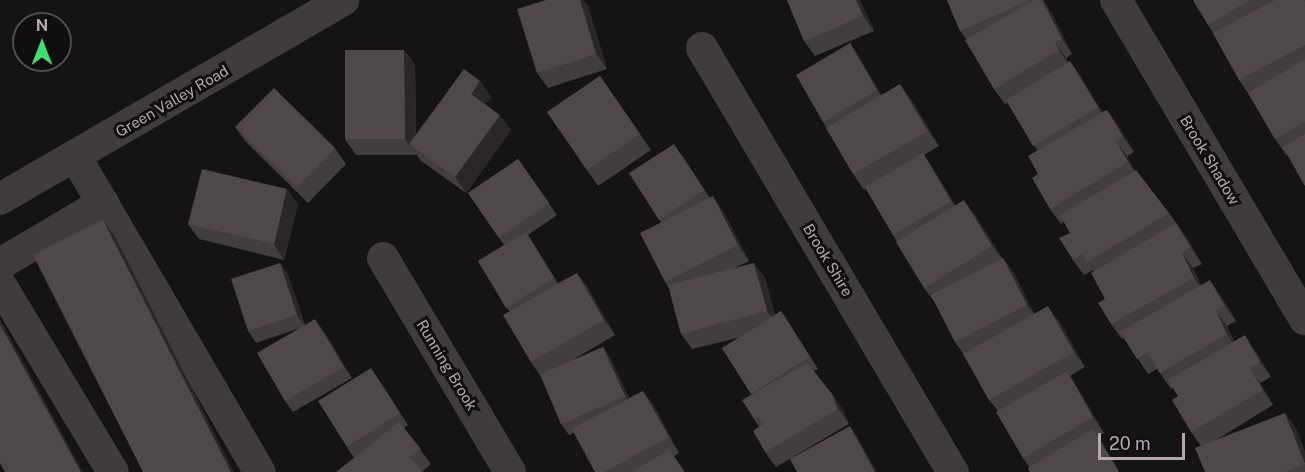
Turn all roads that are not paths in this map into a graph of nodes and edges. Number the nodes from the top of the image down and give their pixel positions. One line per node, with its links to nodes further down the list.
1 (343, 0): 4 (street, Green Valley Road)
2 (1116, 0): 10 (street, Brook Shadow)
3 (702, 48): 14 (street, Brook Shire)
4 (75, 156): 5 (street, Green Valley Road); 6 (street)
5 (1, 196)
6 (103, 203): 8 (street); 12 (street)
7 (383, 258): 13 (street, Running Brook)
8 (0, 264)
9 (0, 284): 11 (street)
10 (1305, 319)
11 (113, 472)
12 (260, 472)
13 (510, 472)
14 (953, 472)

